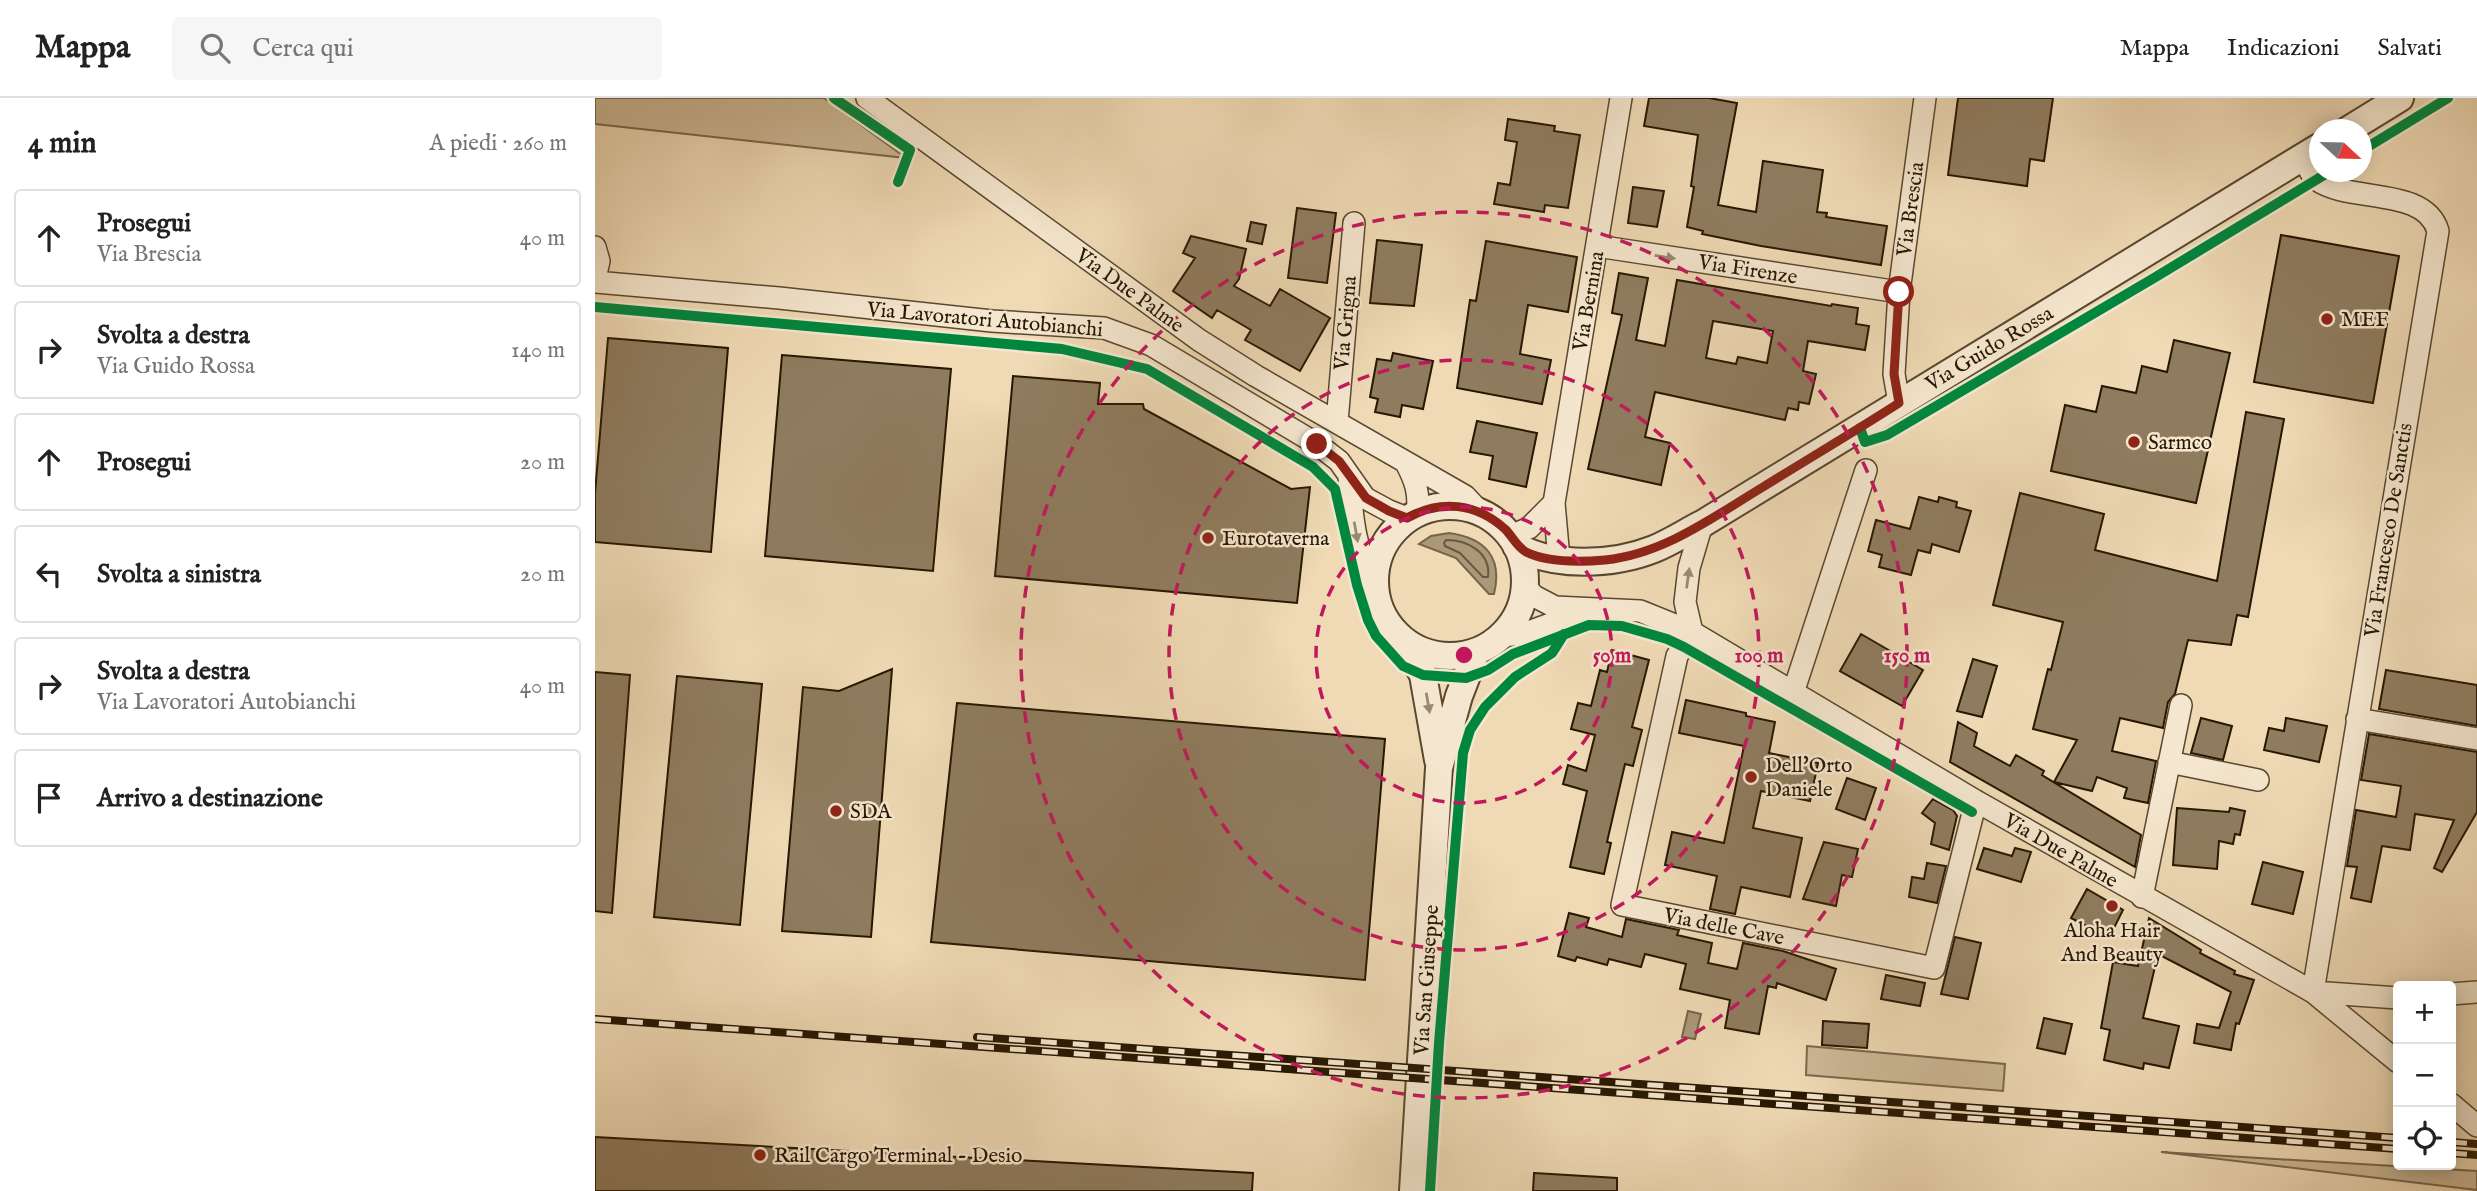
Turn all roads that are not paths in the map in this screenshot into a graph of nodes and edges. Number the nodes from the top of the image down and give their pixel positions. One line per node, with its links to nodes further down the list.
1 (867, 98): 13 (street, Via Due Palme)
2 (1621, 98): 9 (street, Via Bernina)
3 (1925, 98): 11 (street, Via Brescia)
4 (2400, 98): 5 (street)
5 (2366, 119)
6 (2309, 153): 12 (street, Via Guido Rossa)
7 (2320, 182): 32 (street, Via Francesco De Sanctis)
8 (1354, 223): 13 (street, Via Grigna)
9 (1597, 246): 11 (street, Via Firenze, one-way to 11); 17 (street, Via Bernina)
10 (596, 267): 16 (street, Via Lavoratori Autobianchi)
11 (1899, 292): 12 (street, Via Brescia)
12 (1899, 403): 20 (street, Via Guido Rossa)
13 (1337, 422): 14 (street, Via Due Palme)
14 (1406, 463): 18 (street, Via Due Palme); 19 (street)
15 (1866, 470): 30 (street)
16 (1349, 477): 19 (street, Via Lavoratori Autobianchi); 23 (street, one-way to 23)
17 (1554, 503): 21 (street); 22 (street, Via Bernina)
18 (1479, 511): 19 (street); 21 (street)
19 (1412, 515): 23 (street)
20 (1702, 524): 22 (street, Via Guido Rossa); 26 (street, one-way to 20)
21 (1514, 541): 22 (street, Via Guido Rossa); 24 (street)
22 (1567, 560): 24 (street, Via Guido Rossa)
23 (1374, 583): 28 (street)
24 (1525, 584): 25 (street, Via Due Palme); 27 (street)
25 (1595, 608): 26 (street, Via Due Palme); 27 (street, Via Due Palme)
26 (1692, 632): 30 (street, Via Due Palme); 37 (street, Via delle Cave)
27 (1501, 636): 29 (street)
28 (1405, 642): 29 (street); 35 (street, Via San Giuseppe, one-way to 35)
29 (1476, 652): 35 (street, Via San Giuseppe)
30 (1793, 693): 37 (street, Via Due Palme)
31 (2181, 705): 34 (street, Via Due Palme)
32 (2357, 719): 33 (street); 39 (street, Via Francesco De Sanctis)
33 (2477, 739)
34 (2169, 762): 36 (street); 38 (street, Via Due Palme)
35 (1439, 768): 46 (street, Via San Giuseppe)
36 (2258, 780)
37 (1976, 801): 38 (street, Via Due Palme)
38 (2143, 897): 39 (street, Via Due Palme)
39 (2312, 992): 42 (street); 43 (street)
40 (2477, 992): 41 (street)
41 (2456, 994)
42 (2393, 998)
43 (2393, 1058)
44 (2455, 1107): 45 (street)
45 (2477, 1126)
46 (1413, 1191)

